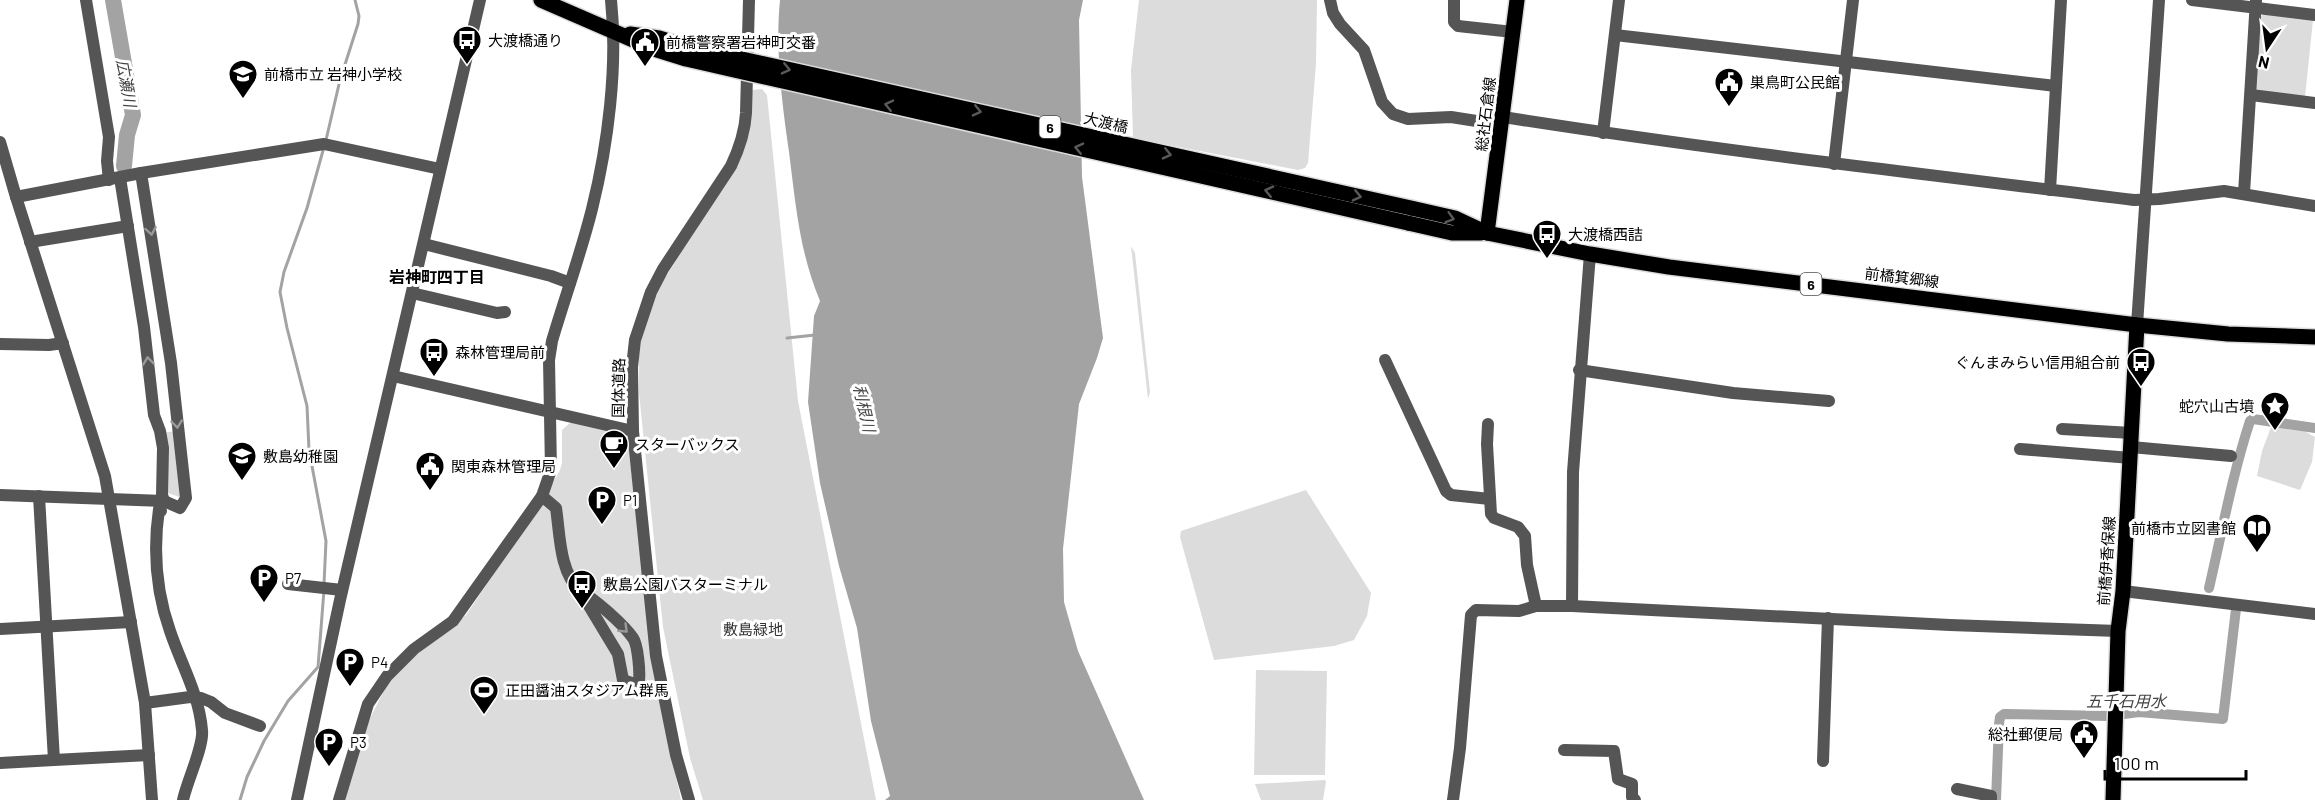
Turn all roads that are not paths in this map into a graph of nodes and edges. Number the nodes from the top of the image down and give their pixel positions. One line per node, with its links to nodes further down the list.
1 (86, 0): 29 (street)
2 (480, 0): 27 (street)
3 (541, 0): 17 (main road, 6)
4 (611, 0): 17 (street)
5 (749, 0): 55 (street, 国体道路)
6 (1330, 0): 23 (street)
7 (1454, 0): 16 (street)
8 (1517, 0): 16 (main road, 総社石倉線)
9 (1619, 0): 18 (street)
10 (1853, 0): 19 (street)
11 (2061, 0): 20 (street)
12 (2159, 0): 33 (street)
13 (2192, 0): 14 (street)
14 (2256, 4): 15 (street); 21 (street)
15 (2315, 15)
16 (1513, 32): 23 (main road, 総社石倉線)
17 (615, 33): 35 (main road, 大渡橋 / 6, bridge); 41 (street)
18 (1616, 35): 19 (street); 24 (street)
19 (1846, 61): 20 (street); 26 (street)
20 (2056, 86): 30 (street)
21 (2251, 95): 22 (street); 31 (street)
22 (2315, 103)
23 (1502, 121): 24 (street); 37 (main road, 総社石倉線)
24 (1603, 133): 26 (street)
25 (0, 142): 32 (street)
26 (1833, 164): 30 (street)
27 (440, 169): 28 (street); 39 (street)
28 (141, 173): 29 (street); 64 (street, one-way to 64)
29 (114, 179): 32 (street); 36 (street)
30 (2049, 190): 33 (street)
31 (2244, 193): 33 (street); 34 (street)
32 (16, 197): 38 (street)
33 (2146, 199): 44 (street)
34 (2315, 206)
35 (1410, 216): 37 (main road, 前橋箕郷線 / 6)
36 (128, 226): 38 (street); 64 (street, one-way to 36)
37 (1487, 233): 40 (main road, 前橋箕郷線 / 6)
38 (30, 242): 46 (street)
39 (424, 244): 41 (street); 42 (street)
40 (1590, 254): 44 (main road, 前橋箕郷線 / 6); 49 (street)
41 (570, 284): 52 (street)
42 (412, 293): 43 (street); 50 (street)
43 (505, 312)
44 (2138, 325): 45 (main road, 前橋箕郷線 / 6); 56 (main road, 前橋伊香保線)
45 (2315, 338)
46 (63, 343): 47 (street); 62 (street)
47 (0, 344)
48 (1385, 360): 63 (street)
49 (1580, 370): 51 (street); 70 (street)
50 (393, 376): 52 (street); 66 (street)
51 (1829, 401)
52 (552, 413): 55 (street); 61 (street)
53 (1488, 424): 63 (street)
54 (2062, 429): 56 (street)
55 (633, 431): 90 (street, 国体道路)
56 (2131, 446): 57 (street); 58 (street); 68 (main road, 前橋伊香保線)
57 (2020, 449)
58 (2232, 456)
59 (0, 495): 60 (street)
60 (39, 496): 62 (street); 74 (street)
61 (542, 496): 67 (street); 89 (street)
62 (108, 498): 64 (street); 73 (street)
63 (1490, 499): 69 (street)
64 (162, 506): 77 (street)
65 (288, 584): 66 (street)
66 (342, 590): 88 (street)
67 (580, 591): 67 (street, one-way to 67)
68 (2123, 591): 71 (street); 76 (main road, 前橋伊香保線)
69 (1536, 606): 70 (street); 91 (street)
70 (1572, 606): 72 (street)
71 (2315, 614)
72 (1828, 618): 76 (street); 83 (street)
73 (131, 622): 74 (street); 78 (street)
74 (46, 626): 75 (street); 82 (street)
75 (0, 629)
76 (2118, 631): 94 (main road, 前橋伊香保線)
77 (197, 698): 78 (street); 79 (street); 87 (street)
78 (145, 703): 81 (street)
79 (260, 726)
80 (1564, 750): 92 (street)
81 (149, 755): 82 (street); 86 (street)
82 (54, 760): 84 (street)
83 (1823, 761)
84 (0, 763)
85 (1957, 789): 93 (street)
86 (152, 800)
87 (183, 800)
88 (297, 800)
89 (339, 800)
90 (689, 800)
91 (1453, 800)
92 (1635, 800)
93 (1991, 800)
94 (2113, 800)

